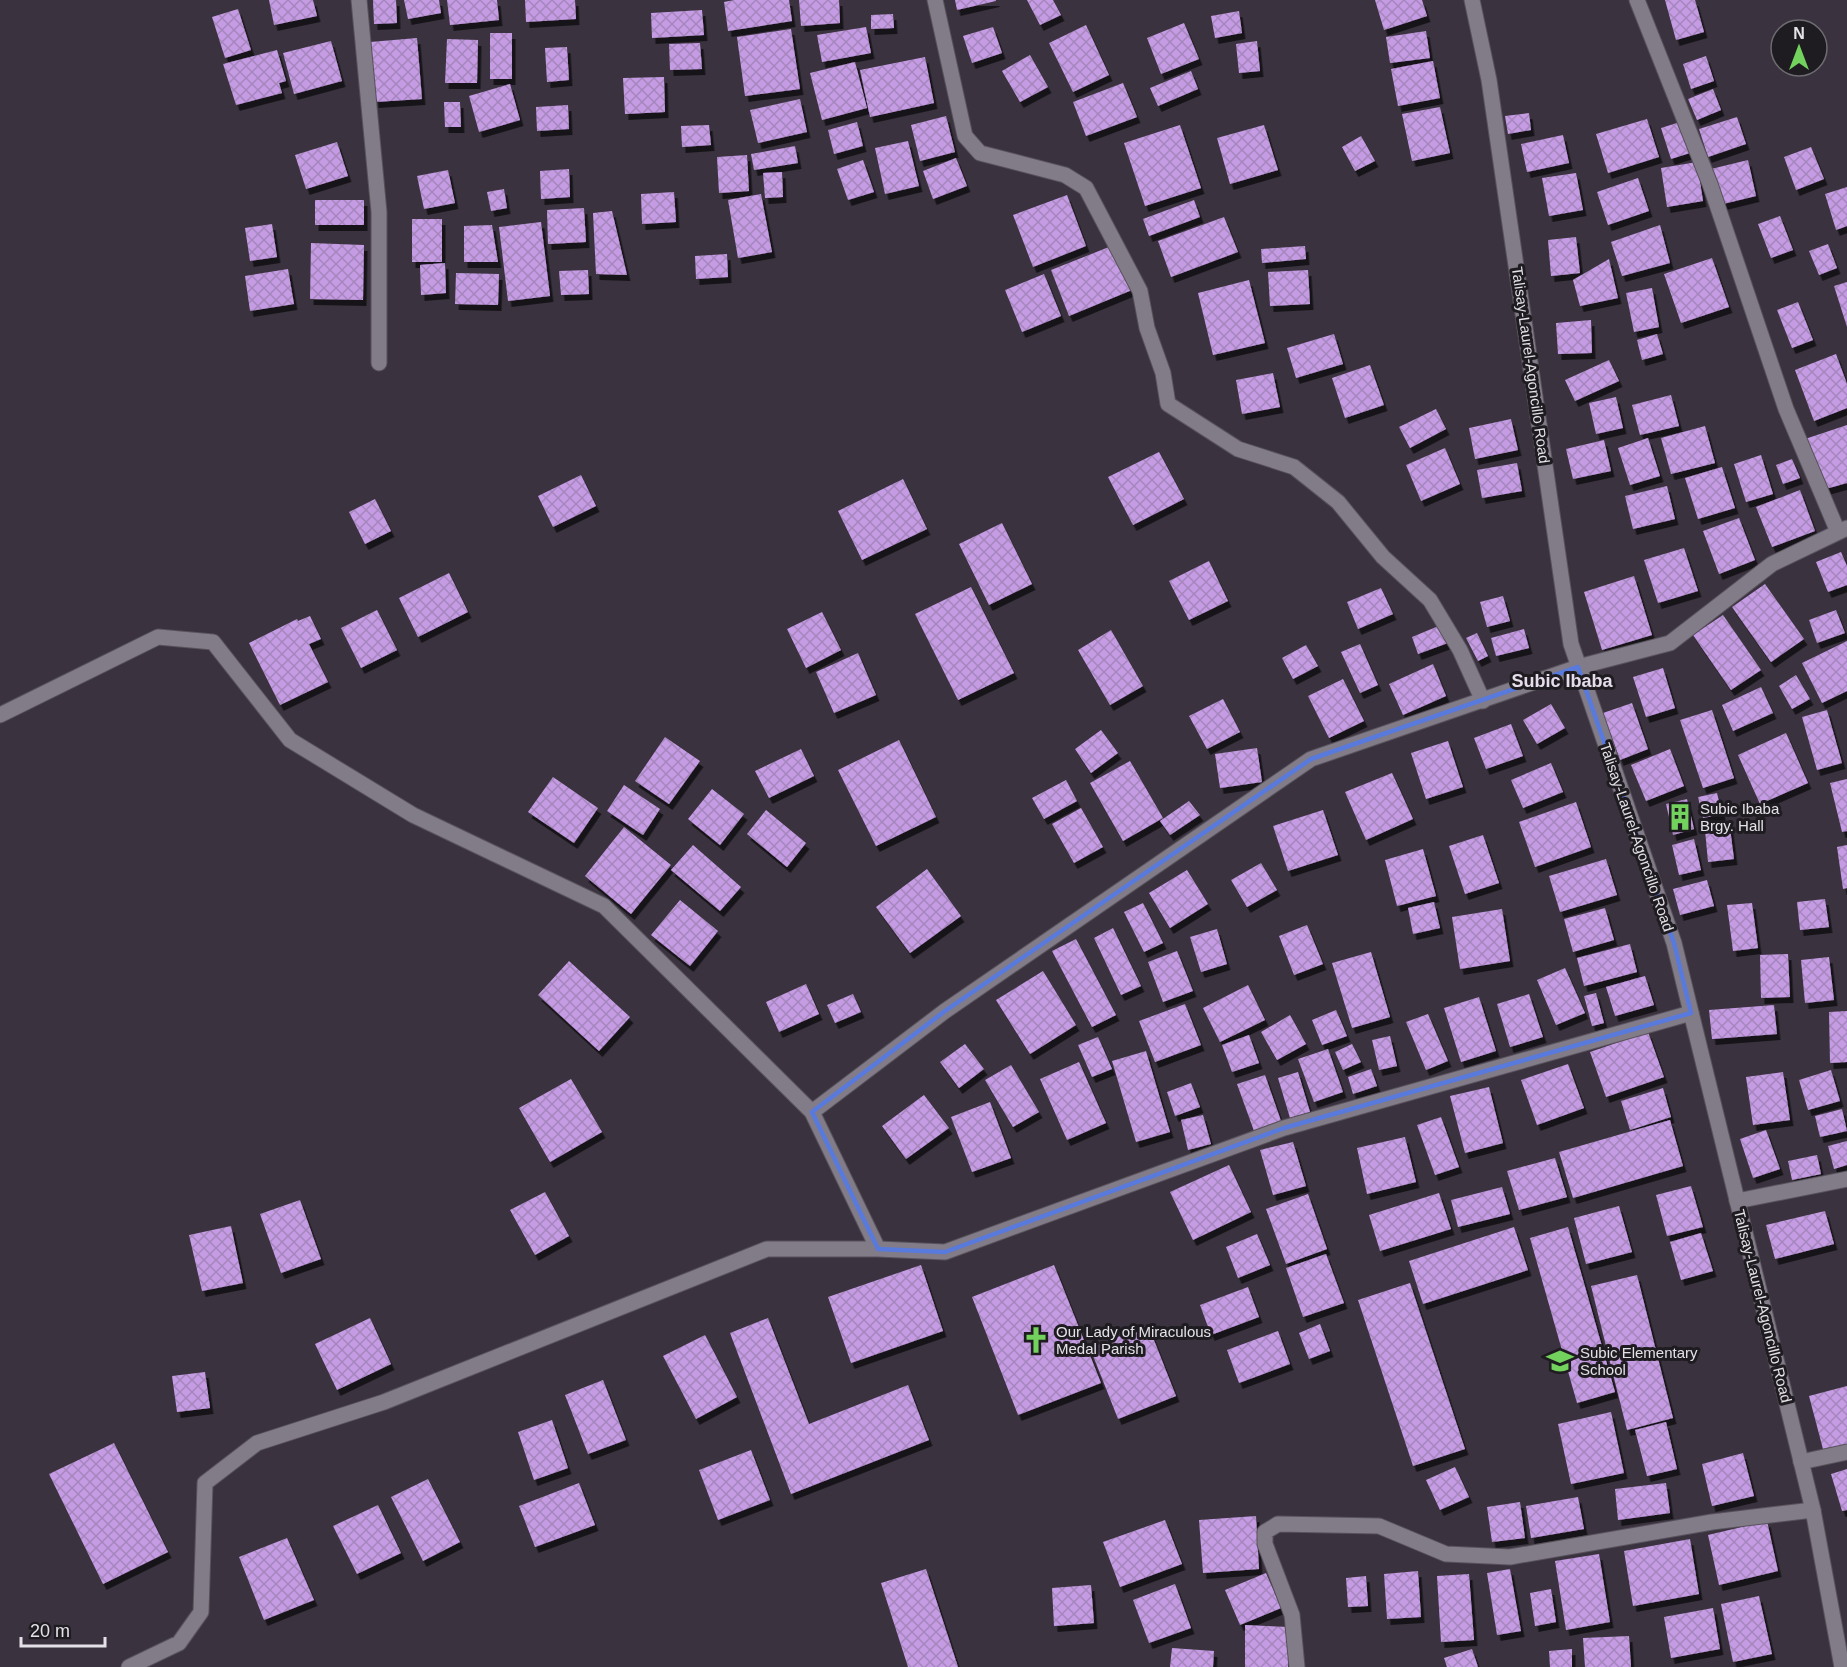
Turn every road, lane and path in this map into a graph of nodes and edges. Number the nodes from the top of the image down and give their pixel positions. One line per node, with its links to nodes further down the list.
1 (359, 0): 5 (street)
2 (935, 0): 8 (street)
3 (1472, 0): 7 (street, Talisay-Laurel-Agoncillo Road)
4 (1637, 0): 6 (street)
5 (380, 363)
6 (1843, 530): 7 (street)
7 (1578, 667): 8 (street); 10 (street, Talisay-Laurel-Agoncillo Road)
8 (1483, 701): 11 (street)
9 (0, 715): 11 (street)
10 (1691, 1013): 13 (street, Talisay-Laurel-Agoncillo Road); 14 (street)
11 (812, 1112): 14 (street)
12 (1847, 1179): 13 (street)
13 (1737, 1201): 16 (street, Talisay-Laurel-Agoncillo Road)
14 (878, 1249): 18 (street)
15 (1847, 1452): 16 (street)
16 (1801, 1462): 17 (street, Talisay-Laurel-Agoncillo Road)
17 (1813, 1510): 19 (street); 20 (street, Talisay-Laurel-Agoncillo Road)
18 (129, 1667)
19 (1297, 1667)
20 (1842, 1667)

